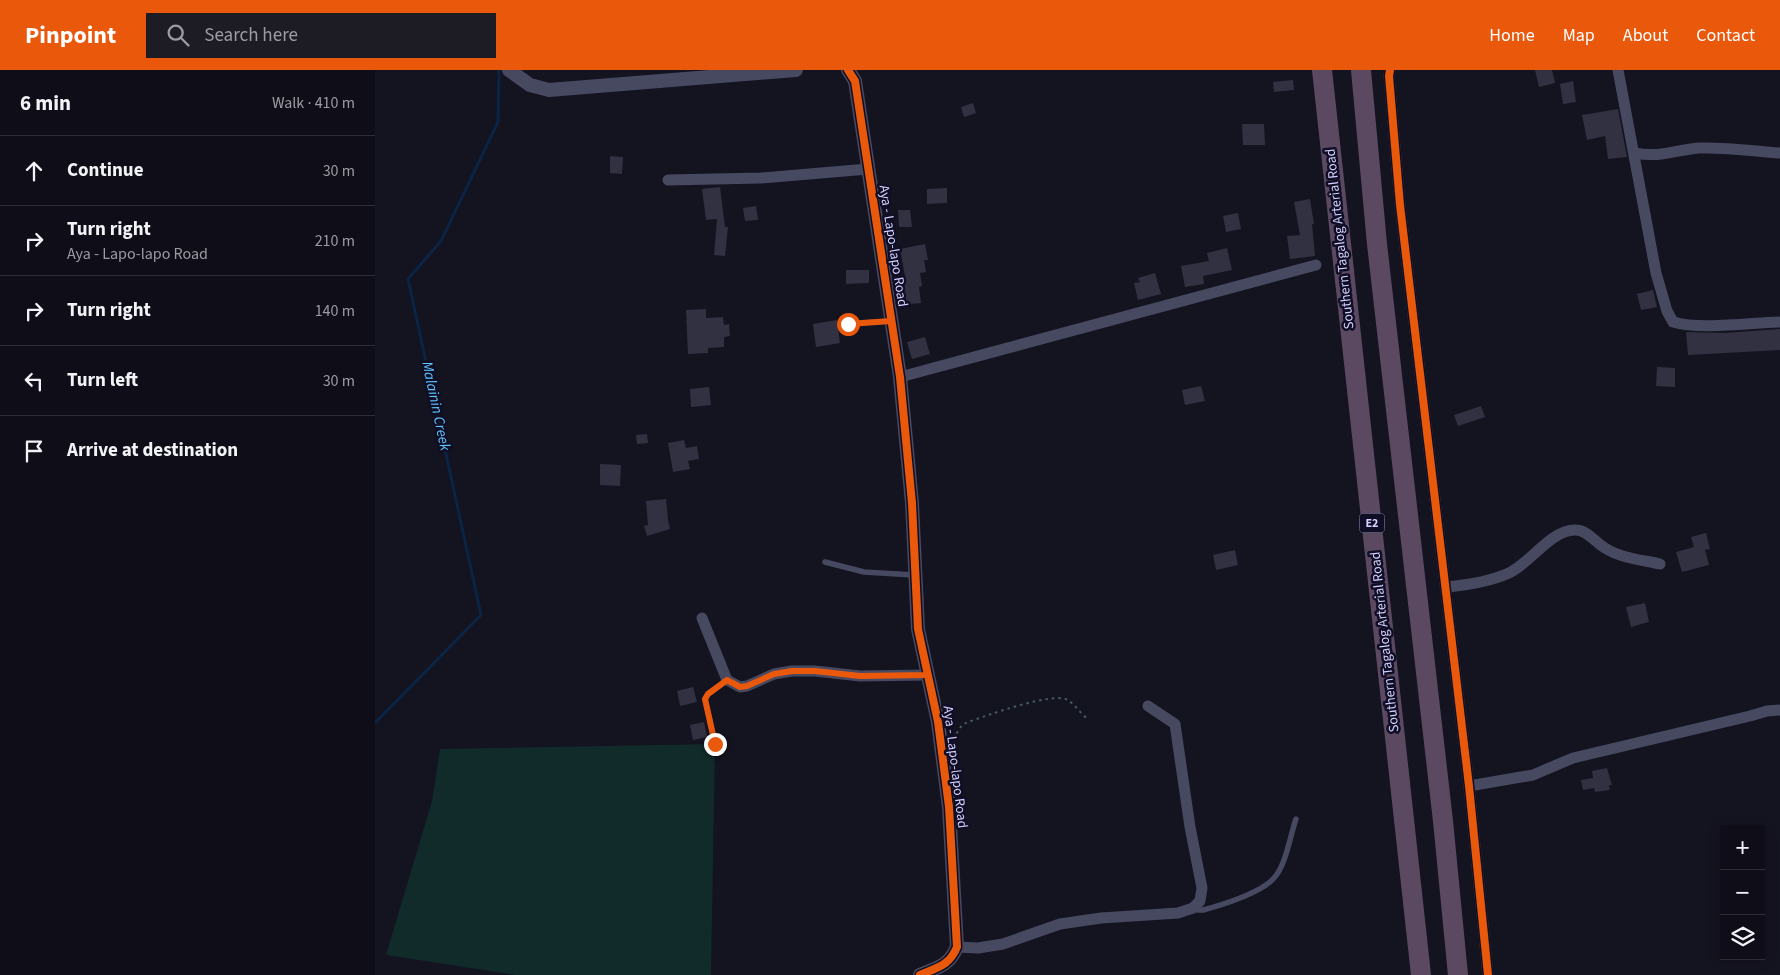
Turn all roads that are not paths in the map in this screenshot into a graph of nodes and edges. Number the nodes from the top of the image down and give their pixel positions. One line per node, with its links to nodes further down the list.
1 (796, 70): 7 (street)
2 (849, 70): 10 (street, Aya - Lapo-lapo Road)
3 (1322, 70): 32 (highway, Southern Tagalog Arterial Road / E2)
4 (1361, 70): 33 (highway)
5 (1390, 70): 20 (street)
6 (1618, 70): 8 (street)
7 (512, 72)
8 (1634, 153): 9 (street); 14 (street)
9 (1780, 153)
10 (868, 169): 11 (street); 13 (street, Aya - Lapo-lapo Road)
11 (668, 180)
12 (1317, 265): 16 (street)
13 (891, 321): 15 (lane); 16 (street, Aya - Lapo-lapo Road)
14 (1778, 322)
15 (848, 324)
16 (900, 377): 19 (street, Aya - Lapo-lapo Road)
17 (825, 562): 19 (lane)
18 (1660, 564): 20 (street)
19 (915, 575): 22 (street, Aya - Lapo-lapo Road)
20 (1446, 588): 27 (street)
21 (702, 618): 23 (street)
22 (928, 675): 23 (street); 30 (street, Aya - Lapo-lapo Road)
23 (727, 680): 26 (lane)
24 (1148, 706): 29 (street)
25 (1780, 710): 27 (street)
26 (715, 744)
27 (1469, 786): 34 (street)
28 (1296, 819): 29 (lane)
29 (1193, 908): 30 (street)
30 (957, 947): 31 (street)
31 (920, 975)
32 (1421, 975)
33 (1458, 975)
34 (1487, 975)

